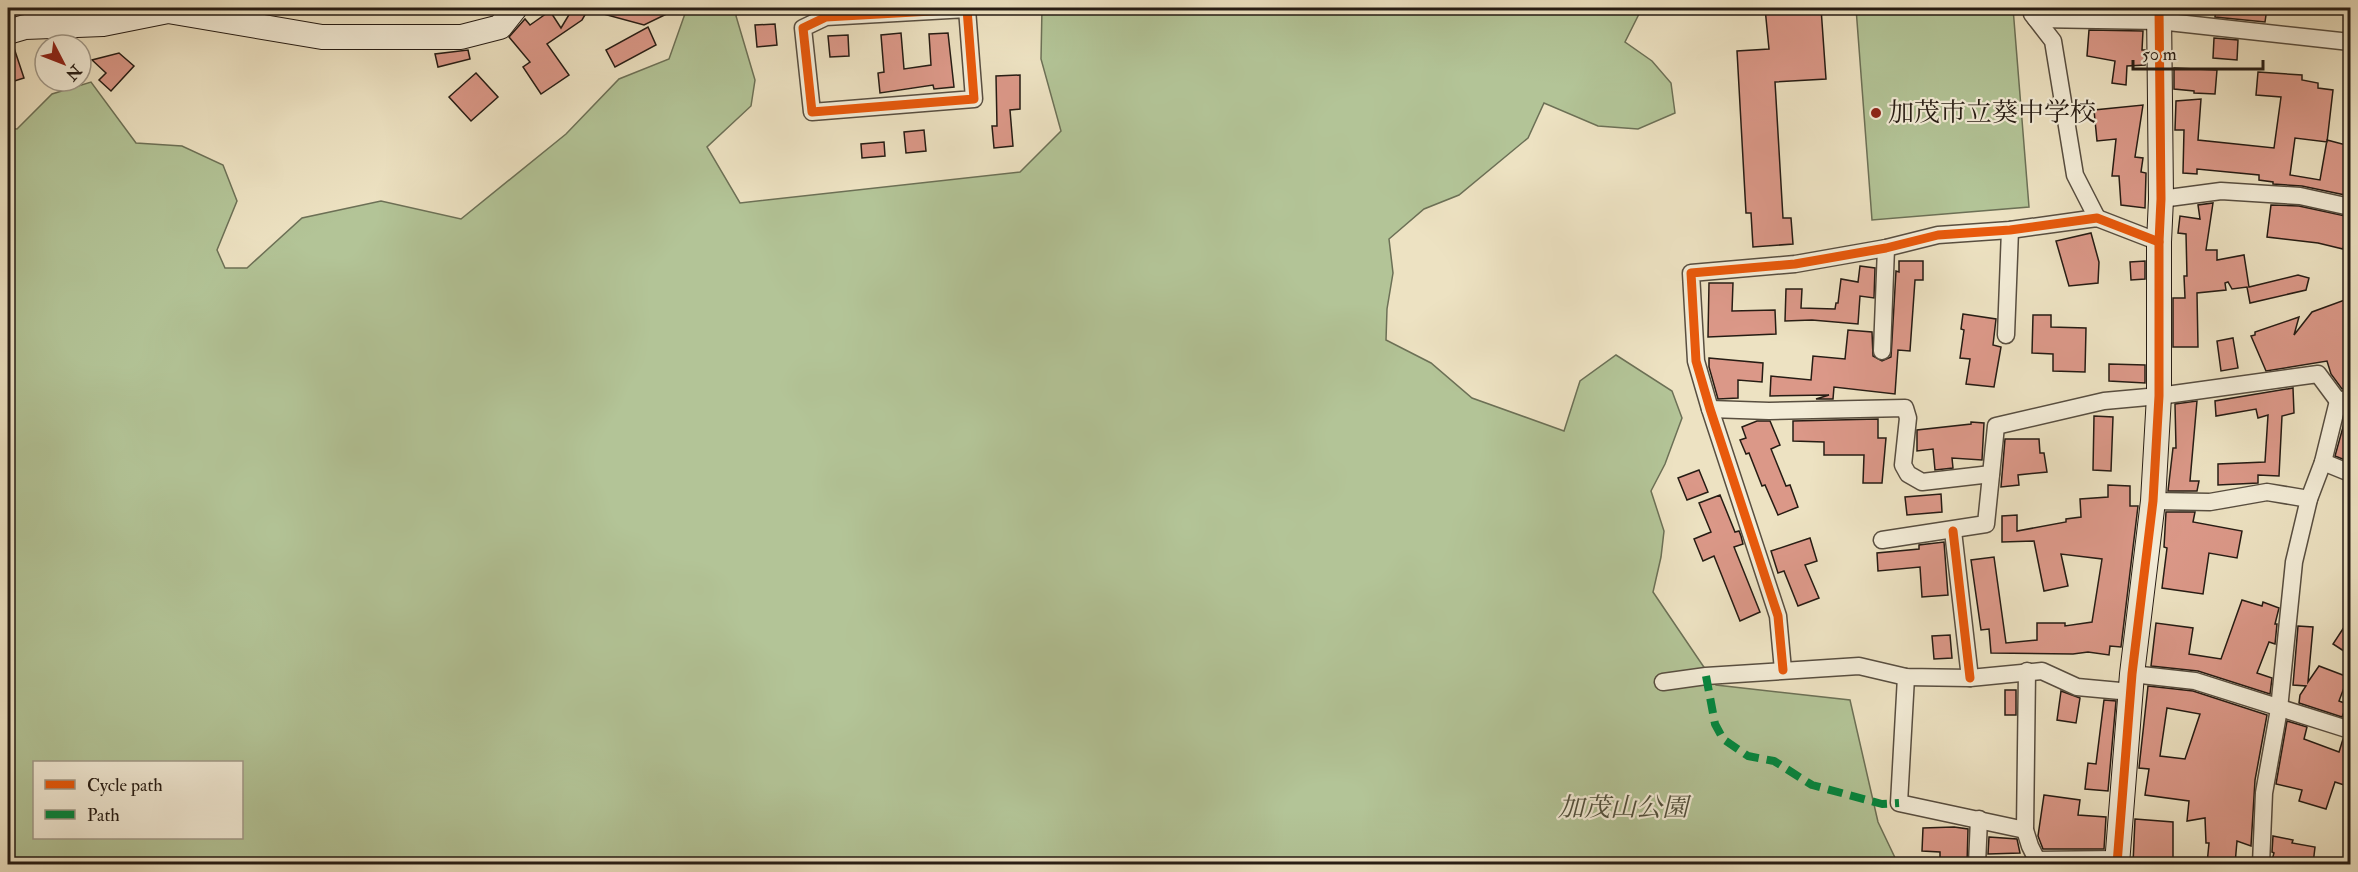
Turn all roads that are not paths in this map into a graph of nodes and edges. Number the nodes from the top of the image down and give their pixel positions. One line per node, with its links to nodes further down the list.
1 (515, 8): 4 (street)
2 (826, 12): 2 (street)
3 (2159, 14): 5 (street); 6 (street); 8 (street)
4 (8, 32)
5 (2350, 42)
6 (2162, 199): 7 (street); 10 (street)
7 (2350, 207)
8 (2097, 218): 9 (street); 10 (street)
9 (2010, 230): 11 (street); 12 (street)
10 (2159, 242): 14 (street)
11 (1886, 248): 13 (street); 16 (street)
12 (2007, 335)
13 (1882, 351)
14 (2159, 396): 15 (street); 19 (street); 21 (street)
15 (2344, 399): 17 (street)
16 (1710, 409): 19 (street); 24 (street)
17 (2323, 462): 18 (street); 20 (street)
18 (2350, 472)
19 (1991, 474): 22 (street)
20 (2309, 499): 21 (street); 30 (street)
21 (2153, 501): 29 (street)
22 (1953, 531): 23 (street); 27 (street)
23 (1882, 540)
24 (1783, 670): 26 (street); 28 (street)
25 (2026, 671): 27 (street); 29 (street); 33 (street)
26 (1906, 677): 27 (street); 32 (street)
27 (1970, 678)
28 (1663, 682)
29 (2131, 683): 30 (street); 34 (street)
30 (2279, 709): 31 (street); 36 (street)
31 (2350, 730)
32 (1979, 819): 33 (street); 35 (street)
33 (2025, 830): 34 (street)
34 (2117, 862)
35 (1977, 864)
36 (2261, 864)

